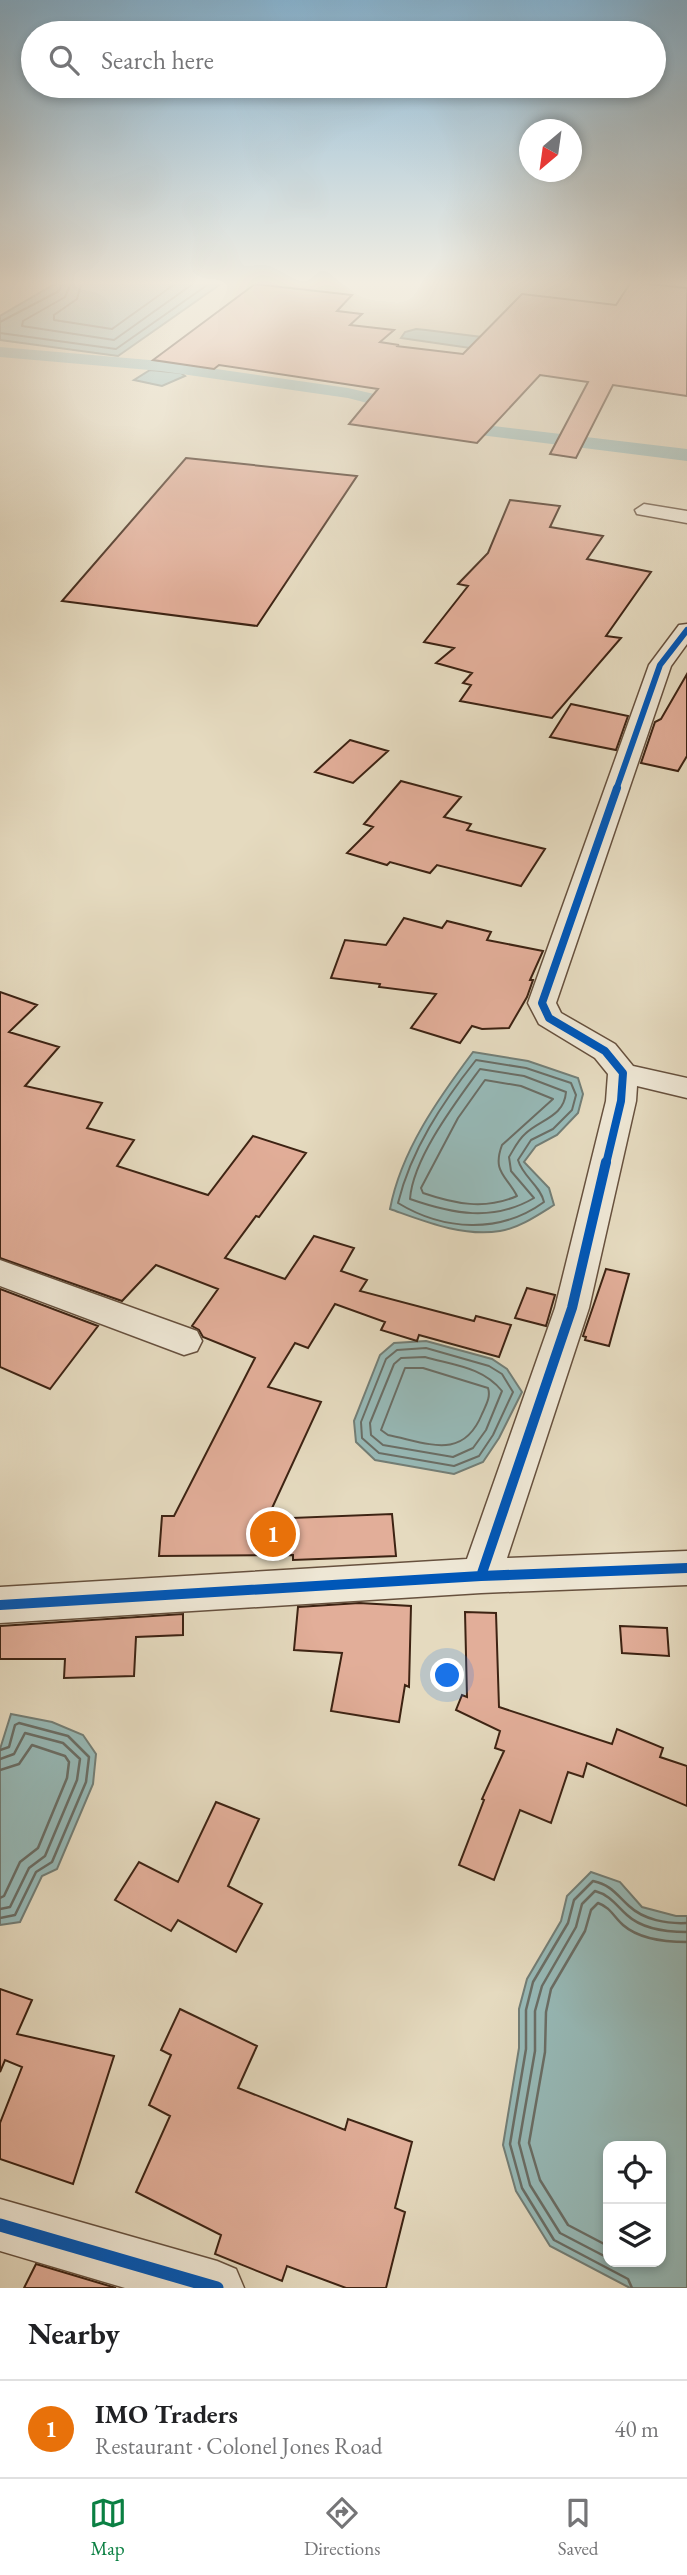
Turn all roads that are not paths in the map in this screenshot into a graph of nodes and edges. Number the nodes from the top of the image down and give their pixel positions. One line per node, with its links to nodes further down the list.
1 (644, 510): 2 (street)
2 (687, 517)
3 (687, 629): 4 (street)
4 (623, 1073): 5 (street); 9 (street)
5 (687, 1088)
6 (0, 1273): 7 (street)
7 (184, 1341)
8 (687, 1568): 9 (street)
9 (481, 1576): 10 (street)
10 (0, 1605)
11 (0, 2225): 12 (street)
12 (217, 2288)

